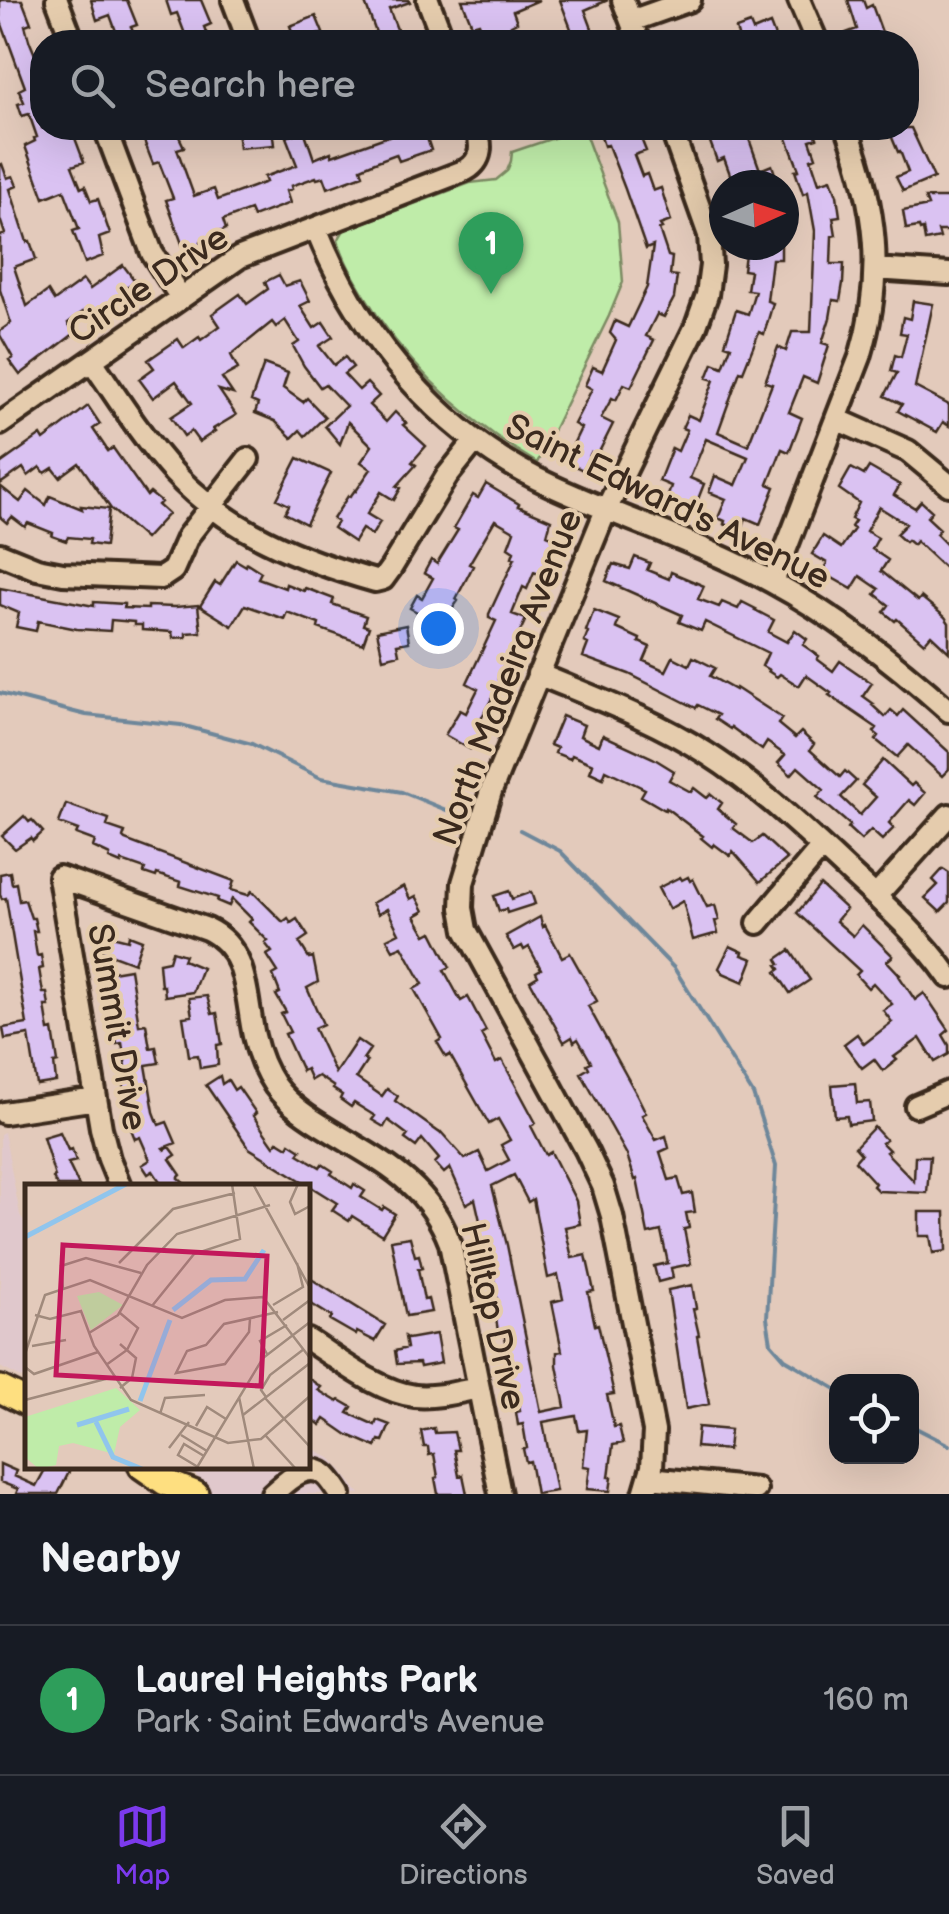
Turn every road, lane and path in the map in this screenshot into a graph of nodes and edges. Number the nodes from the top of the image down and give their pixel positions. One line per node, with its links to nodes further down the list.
1 (57, 0): 8 (street)
2 (233, 0): 9 (street)
3 (428, 0): 10 (street)
4 (623, 0): 7 (street)
5 (690, 0): 7 (street)
6 (799, 0): 12 (street)
7 (631, 21): 11 (street)
8 (68, 30)
9 (245, 30)
10 (439, 30)
11 (634, 30)
12 (811, 30)
13 (110, 140): 20 (street)
14 (479, 140): 17 (street, Circle Drive)
15 (676, 140): 28 (street, North Madeira Avenue)
16 (851, 140): 18 (street)
17 (316, 228): 20 (street, Circle Drive); 24 (street, Saint Edward's Avenue)
18 (875, 269): 19 (street); 23 (street)
19 (949, 274)
20 (181, 298): 21 (street, Circle Drive)
21 (92, 361): 22 (street, Circle Drive); 27 (street)
22 (3, 415)
23 (836, 418): 26 (street); 30 (street)
24 (474, 441): 27 (street); 28 (street, Saint Edward's Avenue)
25 (248, 459): 27 (street)
26 (949, 484)
27 (211, 506): 29 (street)
28 (606, 510): 30 (street, Saint Edward's Avenue); 31 (street, North Madeira Avenue)
29 (0, 554)
30 (773, 582): 32 (street, Saint Edward's Avenue)
31 (538, 674): 34 (street); 49 (street, North Madeira Avenue)
32 (949, 711)
33 (949, 816): 36 (street)
34 (822, 847): 36 (street); 37 (street)
35 (59, 877): 40 (street, Summit Drive); 46 (street, Hilltop Drive)
36 (876, 896): 38 (street)
37 (758, 923)
38 (949, 977)
39 (949, 1092): 41 (street)
40 (96, 1099): 42 (street); 43 (street, Summit Drive)
41 (916, 1106)
42 (4, 1114)
43 (119, 1184)
44 (310, 1341): 46 (street)
45 (0, 1388): 47 (main road)
46 (479, 1388): 55 (street, Hilltop Drive)
47 (25, 1401)
48 (146, 1469): 50 (main road)
49 (647, 1486): 51 (street)
50 (168, 1488): 52 (main road)
51 (756, 1489)
52 (194, 1494)
53 (272, 1494): 54 (street)
54 (340, 1494)
55 (500, 1494)

